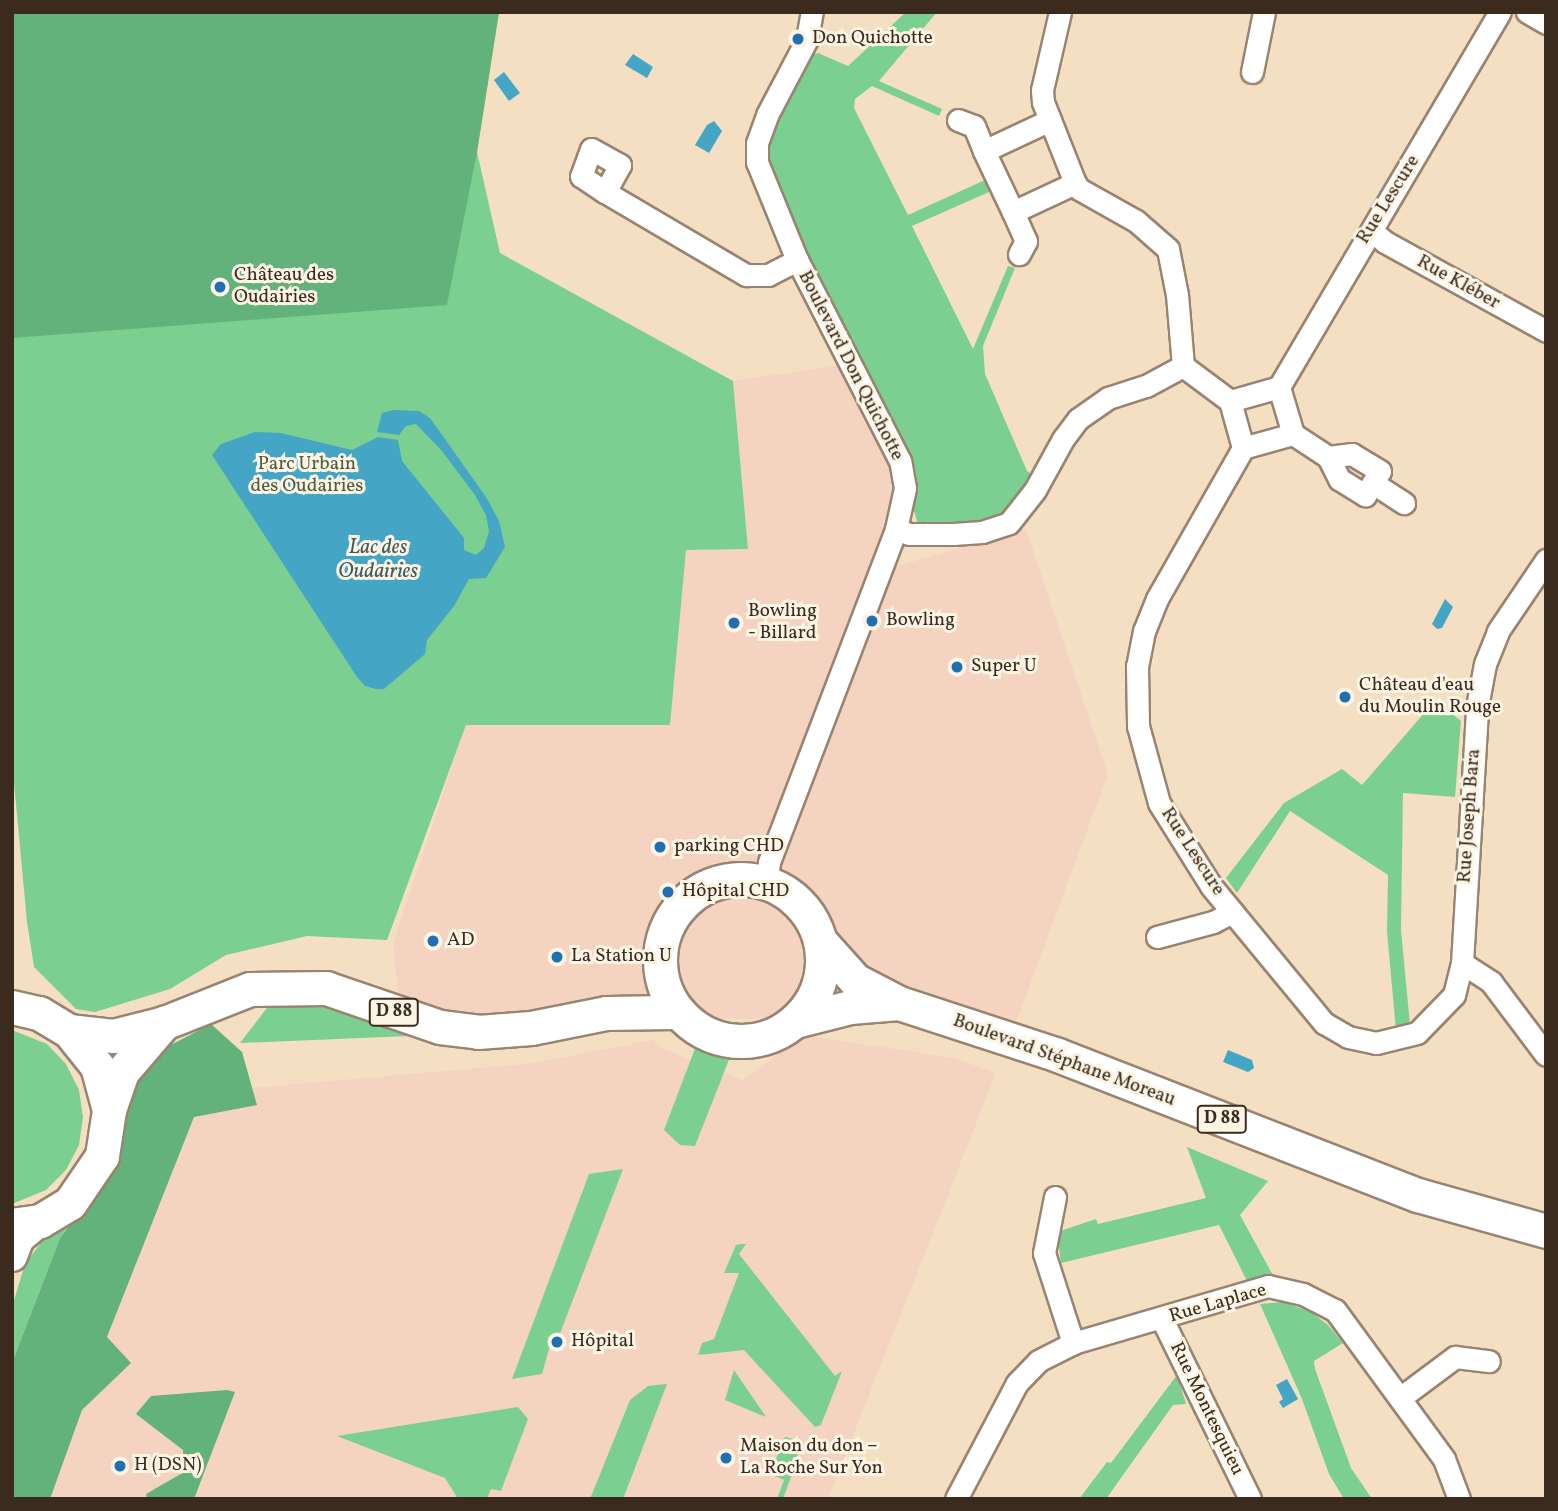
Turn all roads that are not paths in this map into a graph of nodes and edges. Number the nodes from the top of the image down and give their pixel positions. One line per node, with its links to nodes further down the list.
1 (812, 12): 16 (street, Boulevard Don Quichotte)
2 (1060, 12): 8 (street)
3 (1264, 12): 7 (street)
4 (1500, 12): 14 (street, Rue Lescure)
5 (1527, 12): 6 (street)
6 (1546, 23)
7 (1252, 72)
8 (1046, 111): 10 (street); 11 (street)
9 (958, 120): 10 (street)
10 (984, 150): 13 (street)
11 (1075, 183): 13 (street); 18 (street)
12 (605, 192): 16 (street)
13 (1013, 212): 15 (street)
14 (1373, 232): 17 (street, Rue Kléber); 19 (street, Rue Lescure)
15 (1019, 254)
16 (797, 260): 24 (street, Boulevard Don Quichotte)
17 (1546, 331)
18 (1183, 366): 20 (street); 24 (street)
19 (1279, 387): 20 (street); 21 (street)
20 (1230, 401): 22 (street)
21 (1293, 434): 22 (street); 23 (street)
22 (1243, 448): 27 (street, Rue Lescure)
23 (1405, 503)
24 (896, 529): 26 (street, Boulevard Don Quichotte)
25 (1546, 560): 30 (street, Rue Joseph Bara)
26 (766, 882): 29 (main road); 31 (main road)
27 (1233, 912): 28 (street); 30 (street, Rue Lescure)
28 (1157, 936)
29 (820, 941): 32 (main road, Boulevard Stéphane Moreau / D 88); 36 (main road)
30 (1462, 963): 39 (street)
31 (660, 966): 34 (main road); 35 (main road, D 88)
32 (899, 1003): 36 (main road, Boulevard Stéphane Moreau / D 88); 43 (main road, Boulevard Stéphane Moreau / D 88)
33 (16, 1005): 38 (main road)
34 (670, 1012): 35 (main road, D 88); 36 (main road)
35 (606, 1013): 37 (main road, D 88)
36 (795, 1021)
37 (164, 1023): 38 (main road, D 88); 40 (main road, D 88)
38 (69, 1031): 40 (main road)
39 (1546, 1055)
40 (109, 1110): 42 (main road)
41 (1055, 1197): 46 (street)
42 (26, 1223): 44 (main road)
43 (1546, 1231)
44 (12, 1256)
45 (1162, 1319): 46 (street, Rue Laplace); 48 (street, Rue Laplace); 49 (street, Rue Montesquieu)
46 (1073, 1343): 50 (street, Rue Laplace)
47 (1489, 1361): 48 (street)
48 (1400, 1398): 51 (street, Rue Laplace)
49 (1247, 1498)
50 (956, 1499)
51 (1459, 1499)

